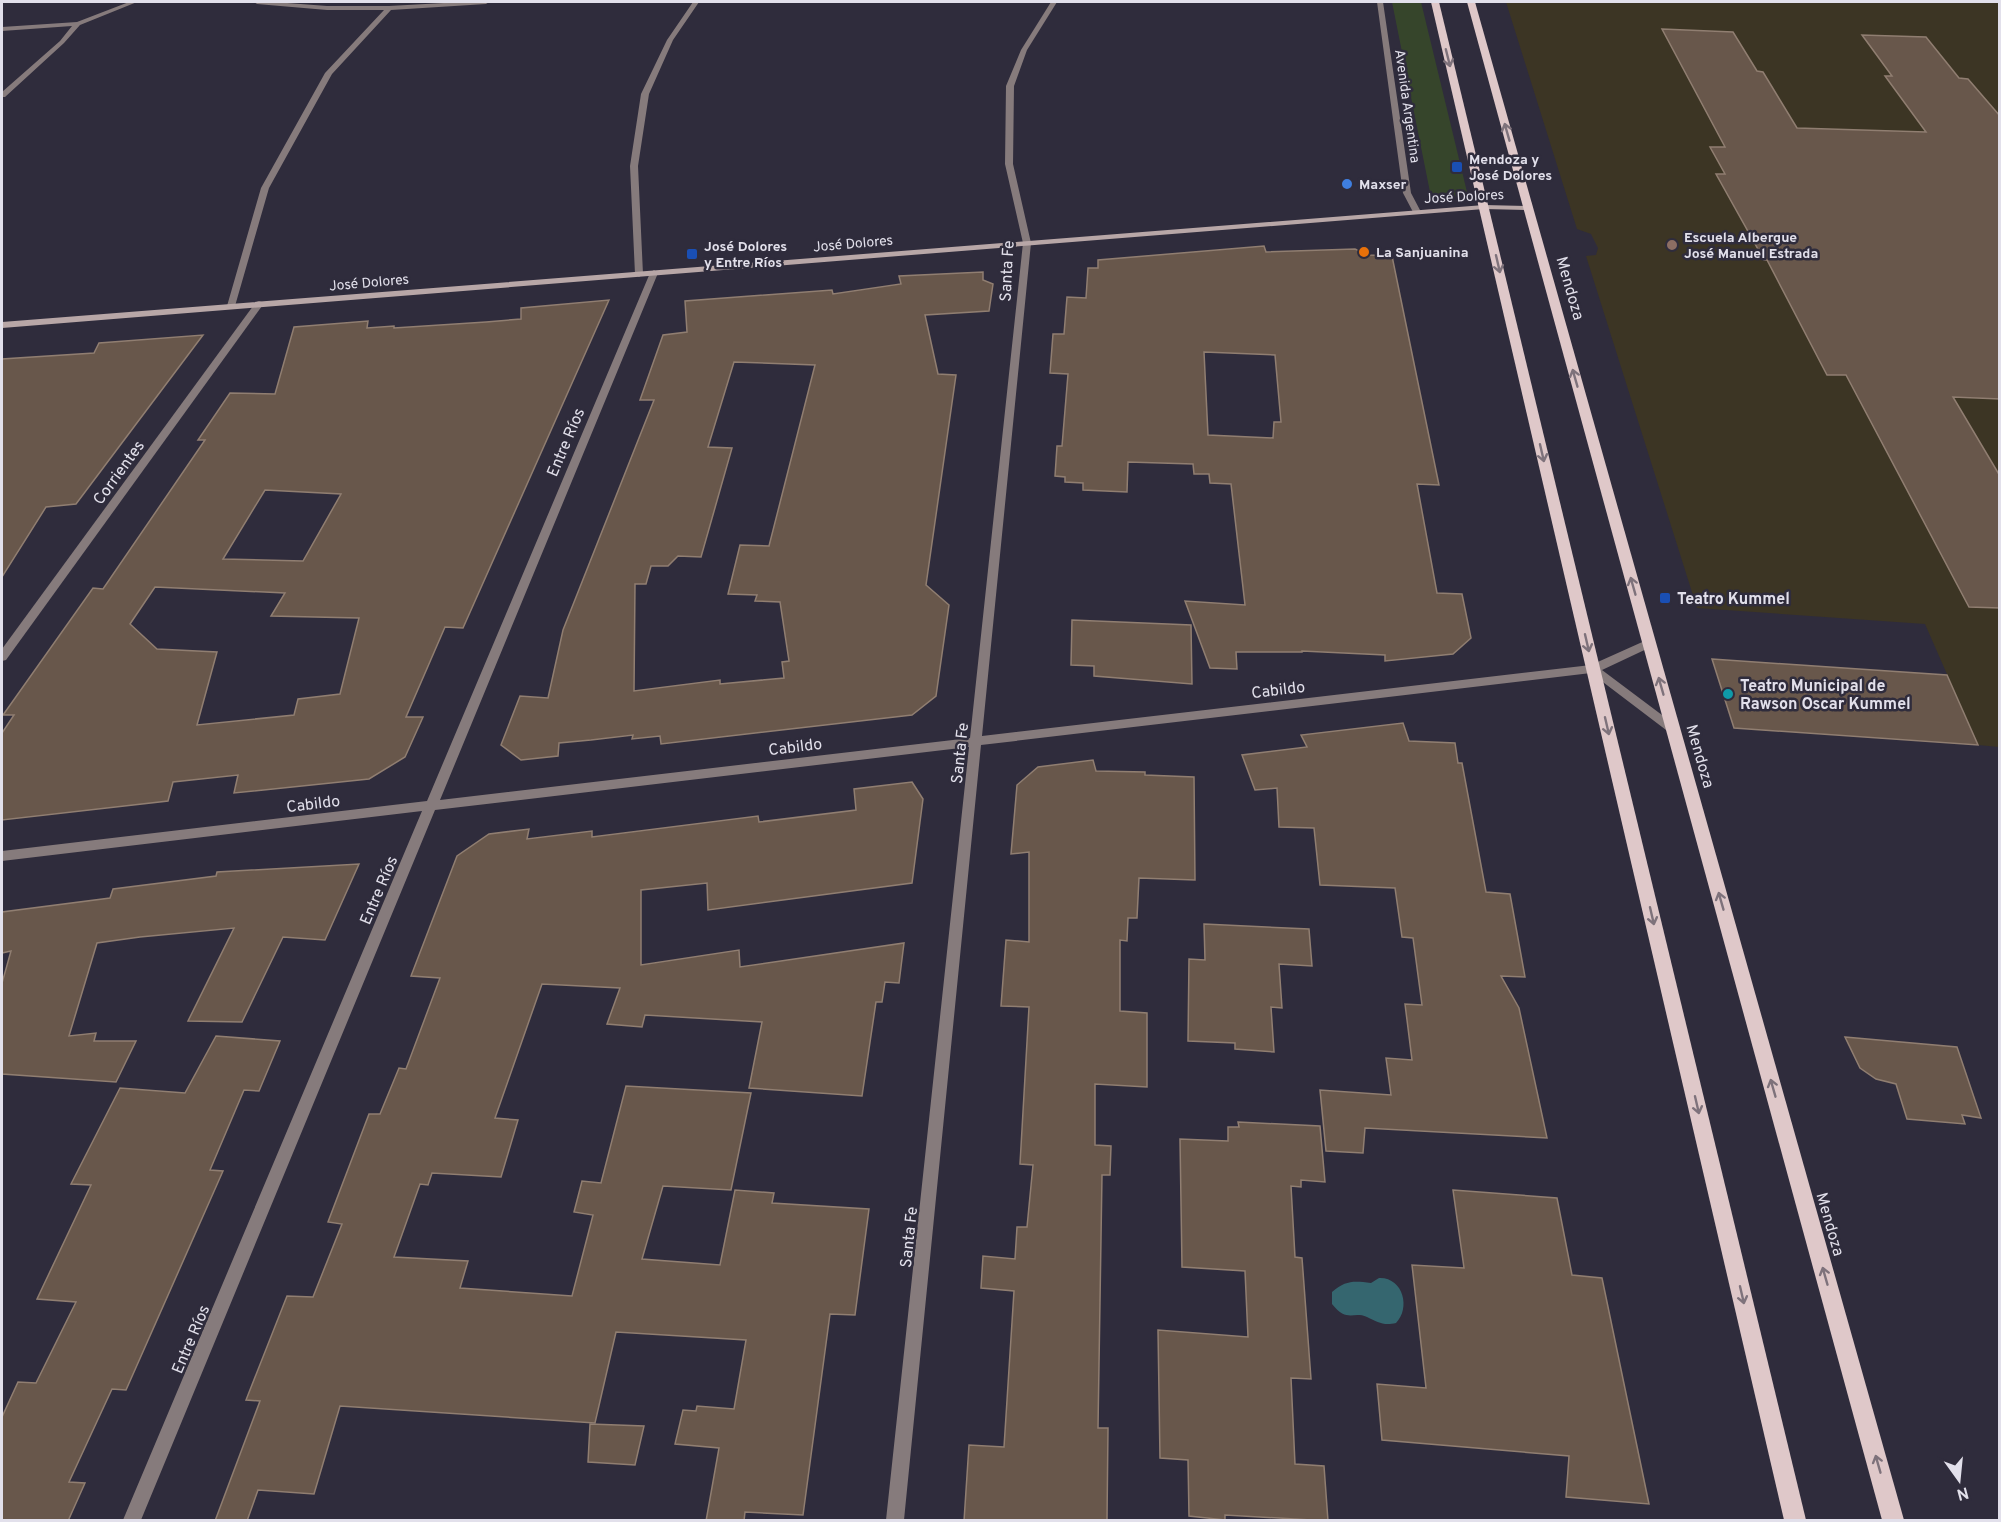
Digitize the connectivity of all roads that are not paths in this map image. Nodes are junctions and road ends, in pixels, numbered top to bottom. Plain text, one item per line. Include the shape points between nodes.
1 (134, 2) edge
2 (256, 2) edge
3 (486, 2) edge
4 (696, 2) edge
5 (1054, 2) edge
6 (1380, 2) edge
7 (1435, 2) edge
8 (1471, 2) edge
9 (389, 8) junction
10 (78, 24) junction
11 (2, 29) edge
12 (2, 95) edge
13 (1484, 207) junction
14 (1528, 208) junction
15 (1417, 212) junction
16 (1027, 243) junction
17 (654, 273) junction
18 (639, 274) junction
19 (259, 304) junction
20 (231, 306) junction
21 (2, 325) edge
22 (1649, 643) junction
23 (2, 657) edge
24 (1593, 669) junction
25 (1674, 729) junction
26 (976, 741) junction
27 (431, 806) junction
28 (2, 856) edge
29 (132, 1521) edge
30 (895, 1521) edge
31 (1795, 1521) edge
32 (1893, 1521) edge

1 - 10 street
2 - 9 street
3 - 9 street
4 - 18 street via 670,40 645,94 634,166
5 - 16 street, Santa Fe via 1024,50 1010,86 1009,164
6 - 15 street, Avenida Argentina via 1407,192
7 -> 13 main road
14 -> 8 main road, Mendoza
9 - 20 street via 329,73 265,188
10 - 11 street
10 - 12 street
13 - 14 street, José Dolores
13 - 15 street, José Dolores
13 -> 24 main road
22 -> 14 main road, Mendoza
15 - 16 street, José Dolores
16 - 17 street, José Dolores
16 - 26 street, Santa Fe
17 - 18 street, José Dolores
17 - 27 street, Entre Ríos
18 - 19 street, José Dolores
19 - 20 street, José Dolores
19 - 23 street, Corrientes
20 - 21 street, José Dolores
22 - 24 street, Cabildo
25 -> 22 main road, Mendoza
24 - 25 street
24 - 26 street, Cabildo
24 -> 31 main road
32 -> 25 main road, Mendoza
26 - 27 street, Cabildo
26 - 30 street, Santa Fe
27 - 28 street, Cabildo
27 - 29 street, Entre Ríos

